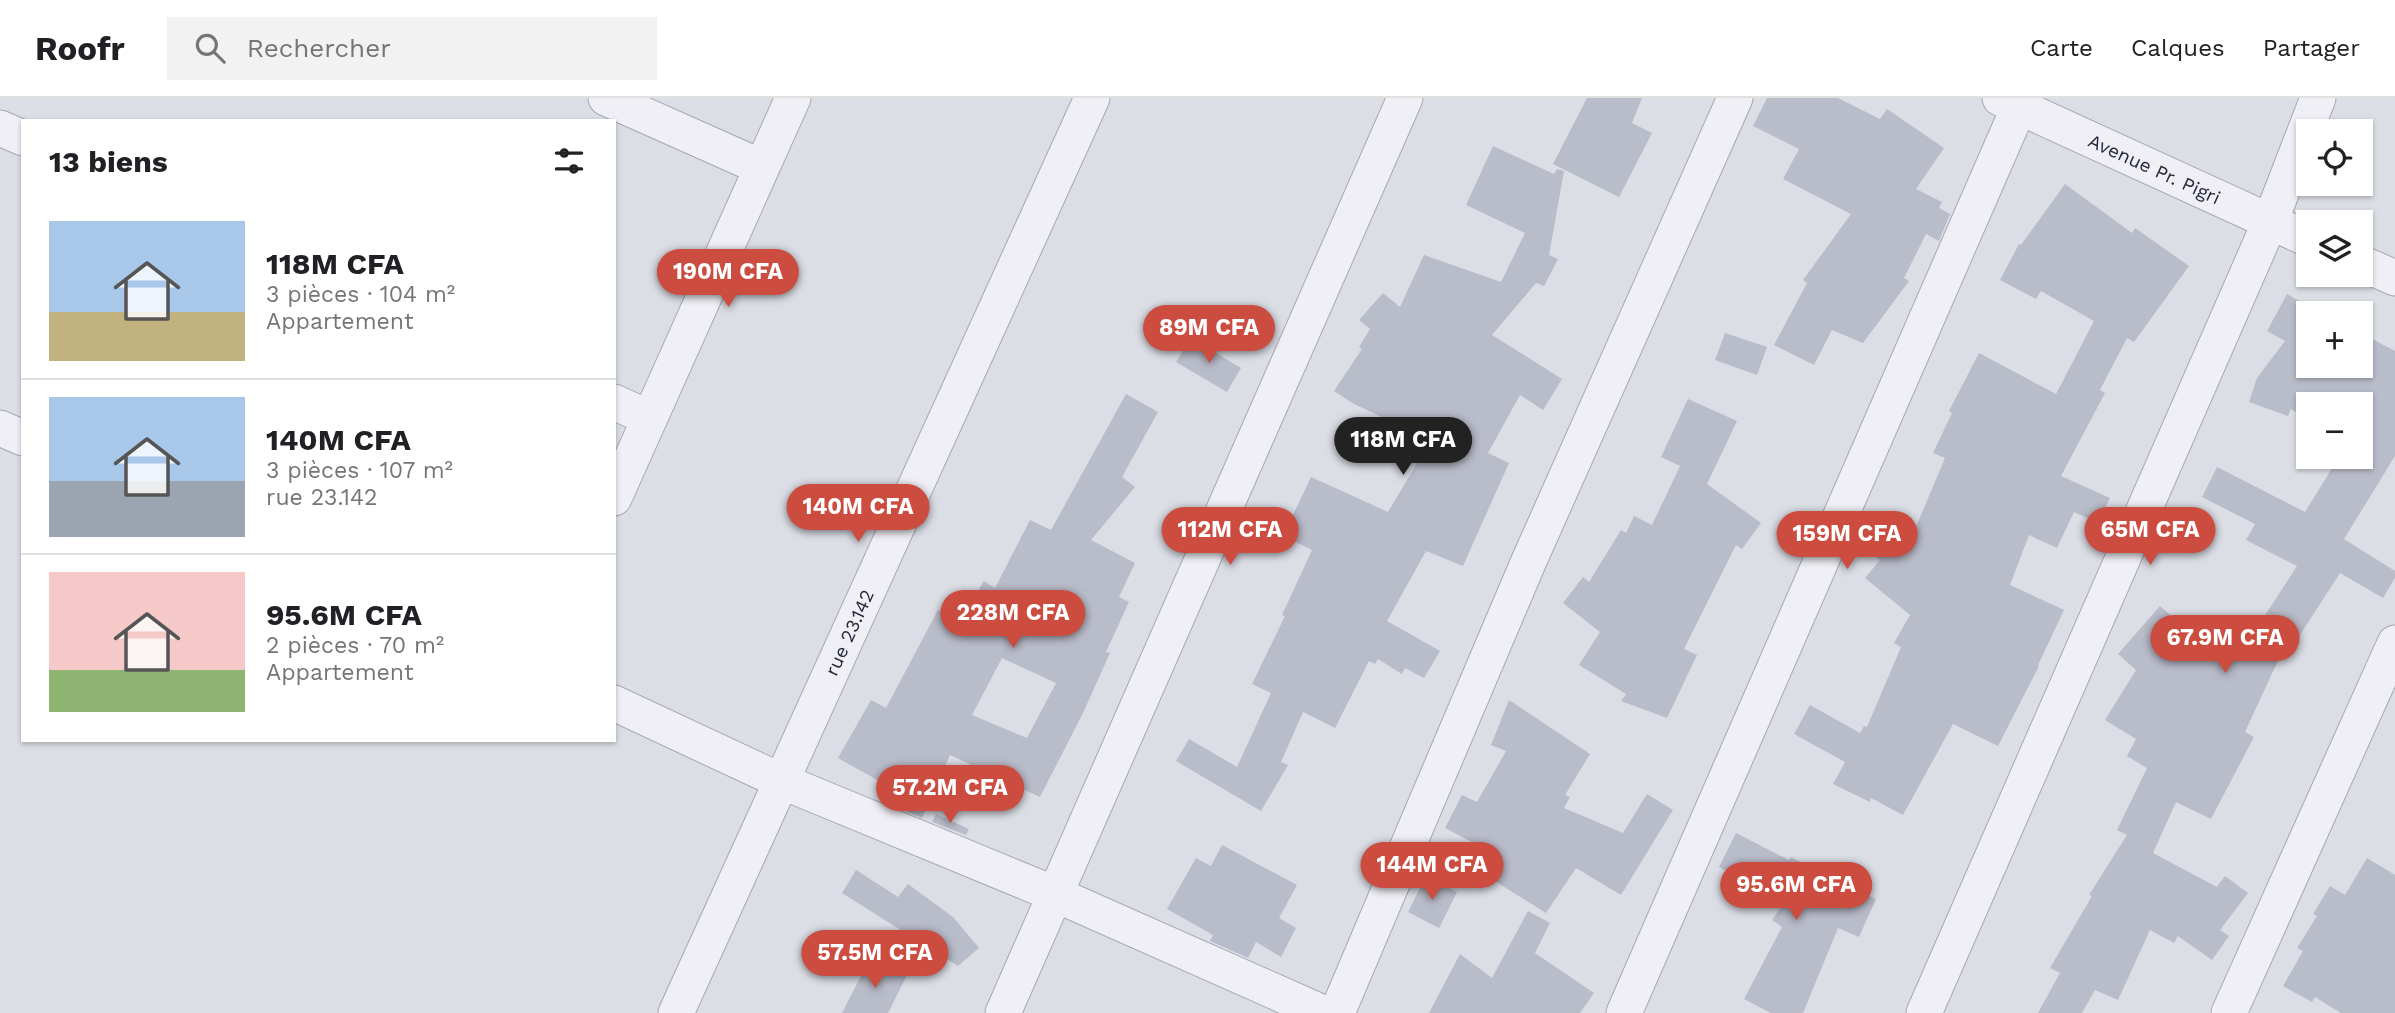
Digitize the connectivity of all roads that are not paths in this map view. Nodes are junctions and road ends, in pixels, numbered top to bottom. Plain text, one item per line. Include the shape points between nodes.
1 (606, 98) edge
2 (793, 98) edge
3 (1092, 98) edge
4 (1405, 98) edge
5 (1734, 98) edge
6 (2318, 98) edge
7 (2009, 102) edge
8 (0, 128) edge
9 (21, 137) edge
10 (761, 167) junction
11 (2270, 222) junction
12 (2296, 234) edge
13 (2373, 268) edge
14 (2395, 278) edge
15 (616, 403) edge
16 (649, 418) junction
17 (0, 428) edge
18 (21, 437) edge
19 (616, 493) edge
20 (2395, 643) edge
21 (616, 705) edge
22 (781, 780) junction
23 (1057, 895) junction
24 (676, 1013) edge
25 (1003, 1013) edge
26 (1323, 1013) edge
27 (1337, 1013) edge
28 (1624, 1013) edge
29 (1924, 1013) edge
30 (2229, 1013) edge

1 - 10 street
2 - 10 street
3 - 22 street, rue 23.142
4 - 23 street
5 - 27 street via 1528,563
6 - 11 street
7 - 11 street, Avenue Pr. Pigri
7 - 28 street
8 - 9 street
10 - 16 street
11 - 12 street, Avenue Pr. Pigri
11 - 29 street
13 - 14 street
15 - 16 street
16 - 19 street
17 - 18 street
20 - 30 street
21 - 22 street
22 - 23 street
22 - 24 street, rue 23.142
23 - 25 street
23 - 26 street

